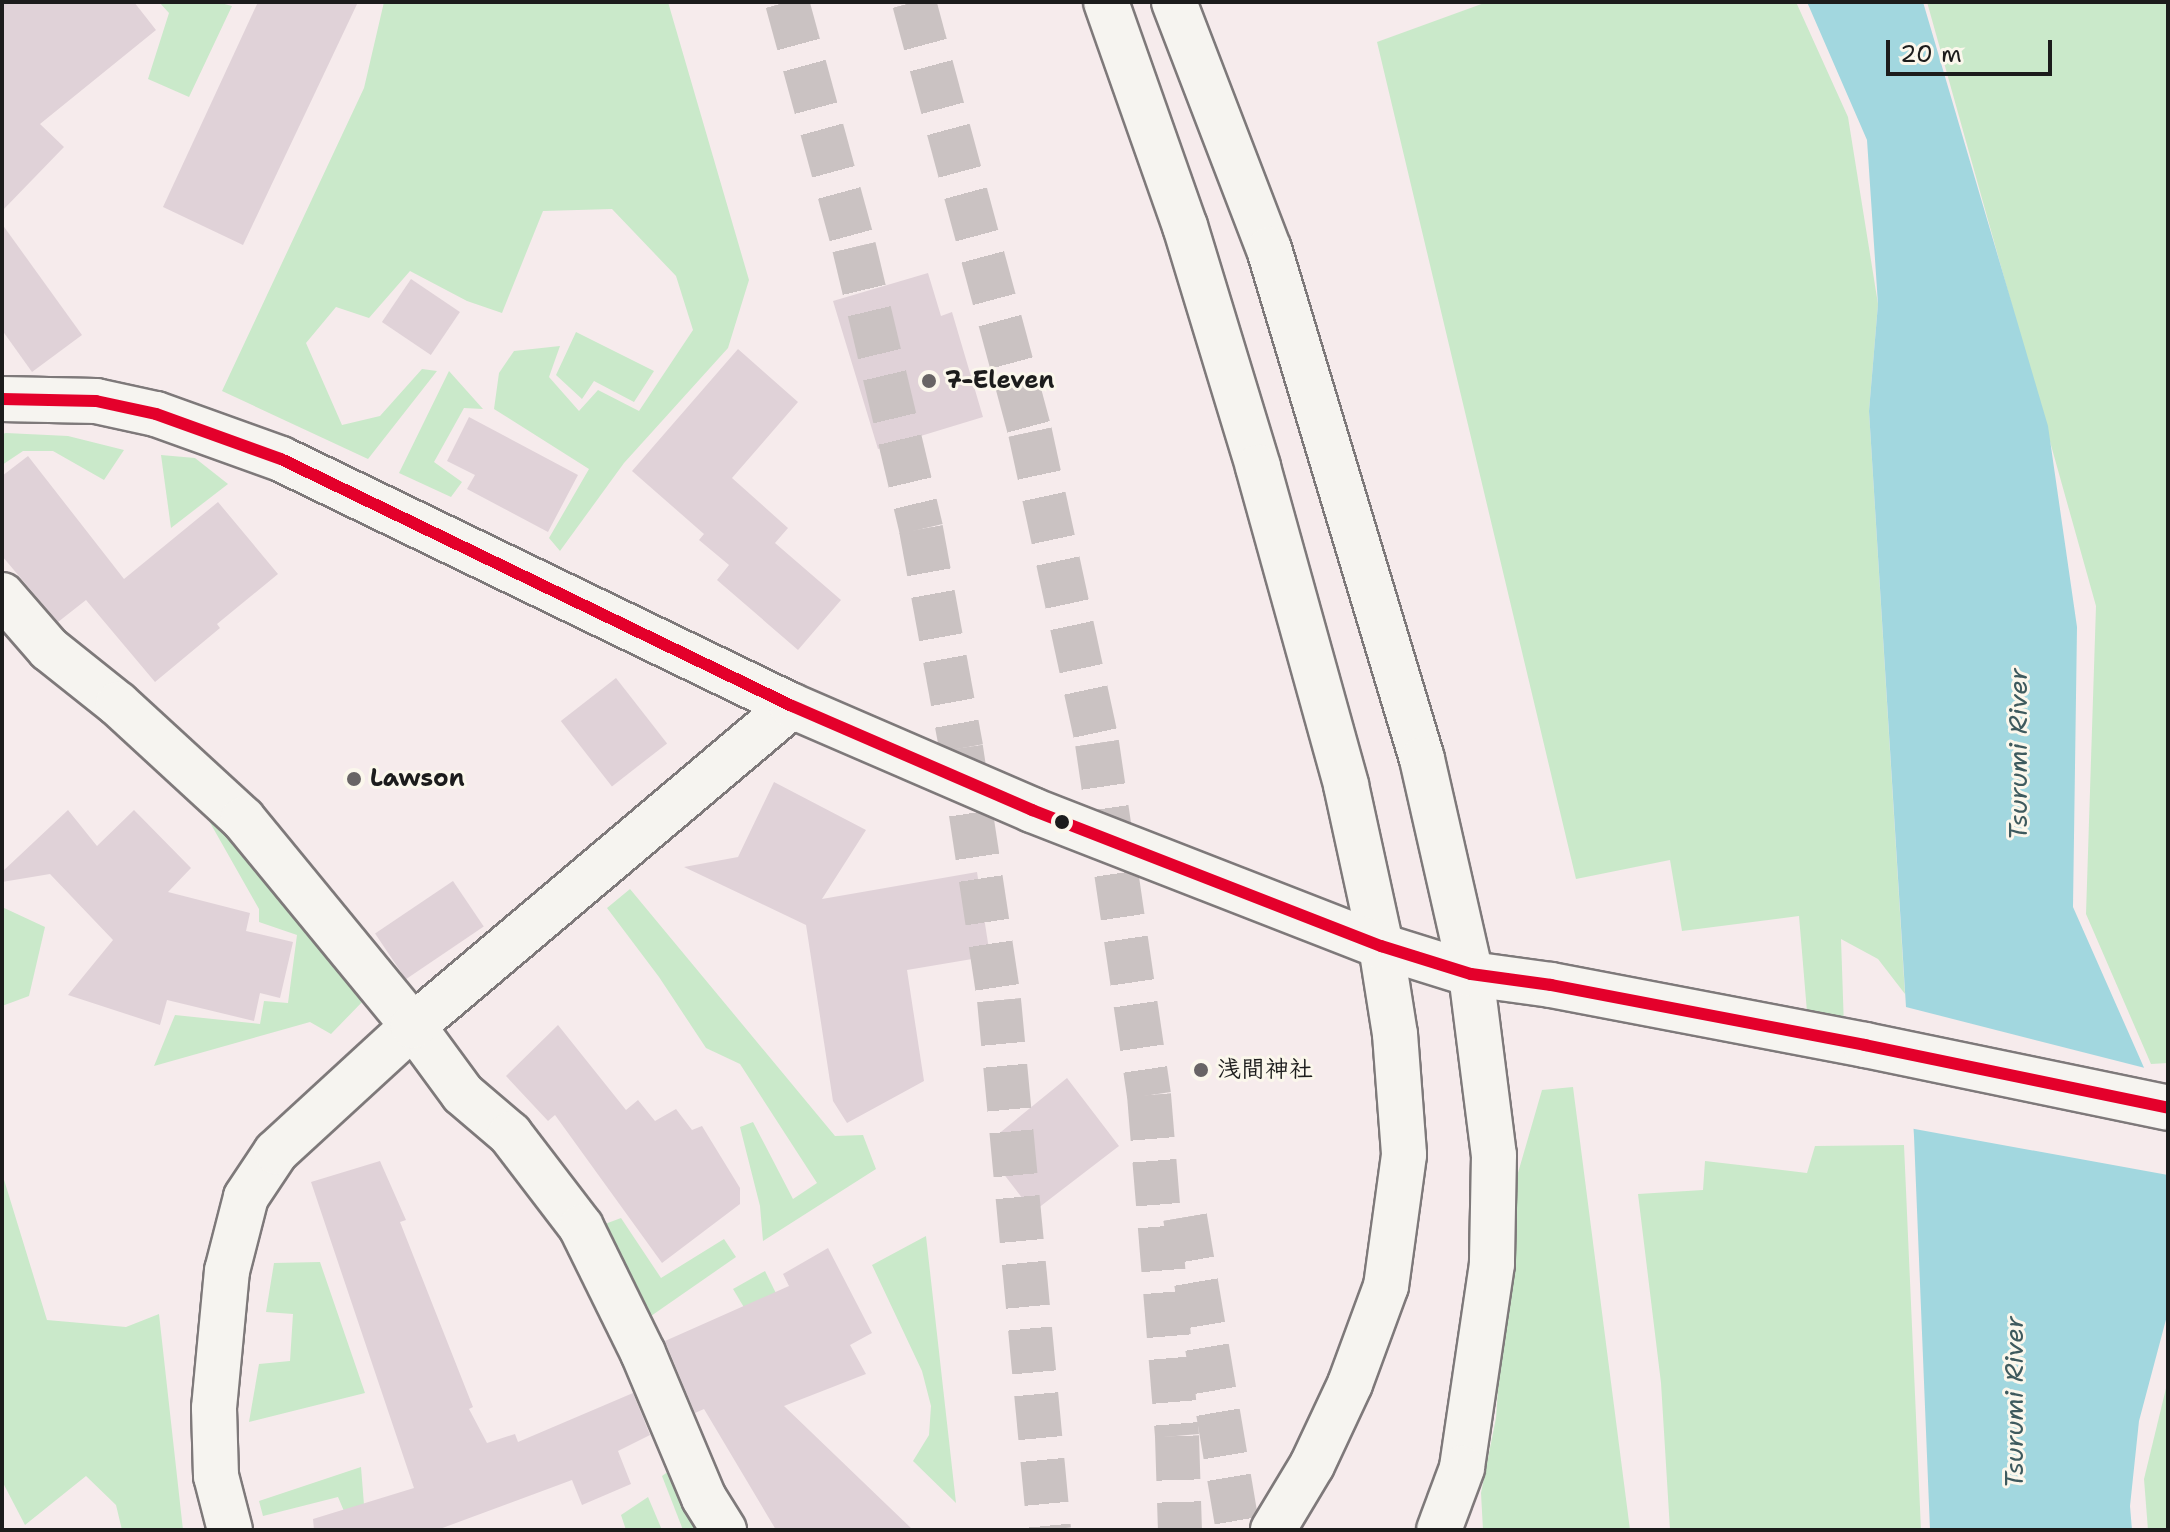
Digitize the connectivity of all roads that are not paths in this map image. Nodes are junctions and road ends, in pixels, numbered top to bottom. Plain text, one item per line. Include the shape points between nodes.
1 (1106, 2) edge
2 (1174, 2) edge
3 (2, 399) edge
4 (2, 595) edge
5 (792, 706) junction
6 (1381, 946) junction
7 (1471, 974) junction
8 (413, 1026) junction
9 (2168, 1108) edge
10 (1462, 1468) junction
11 (230, 1530) edge
12 (724, 1530) edge
13 (1273, 1530) edge
14 (1439, 1530) edge
15 (1455, 1530) edge

1 - 6 main road via 1185,226 1258,467 1346,785
2 - 7 main road via 1269,249 1422,759
3 - 5 main road via 96,401 207,430 281,459
4 - 8 main road via 49,649 118,704 243,819
5 - 6 main road via 1032,810
5 - 8 main road
6 - 7 main road
6 - 13 main road via 1395,1034 1404,1155 1386,1286 1350,1384 1312,1465
7 - 9 main road via 1613,997
7 - 10 main road via 1494,1155 1492,1264
8 - 11 main road via 276,1152 246,1197 227,1271 214,1408 216,1476
8 - 12 main road via 463,1094 510,1134 581,1227 643,1353 704,1498
10 - 14 main road
10 - 15 main road

